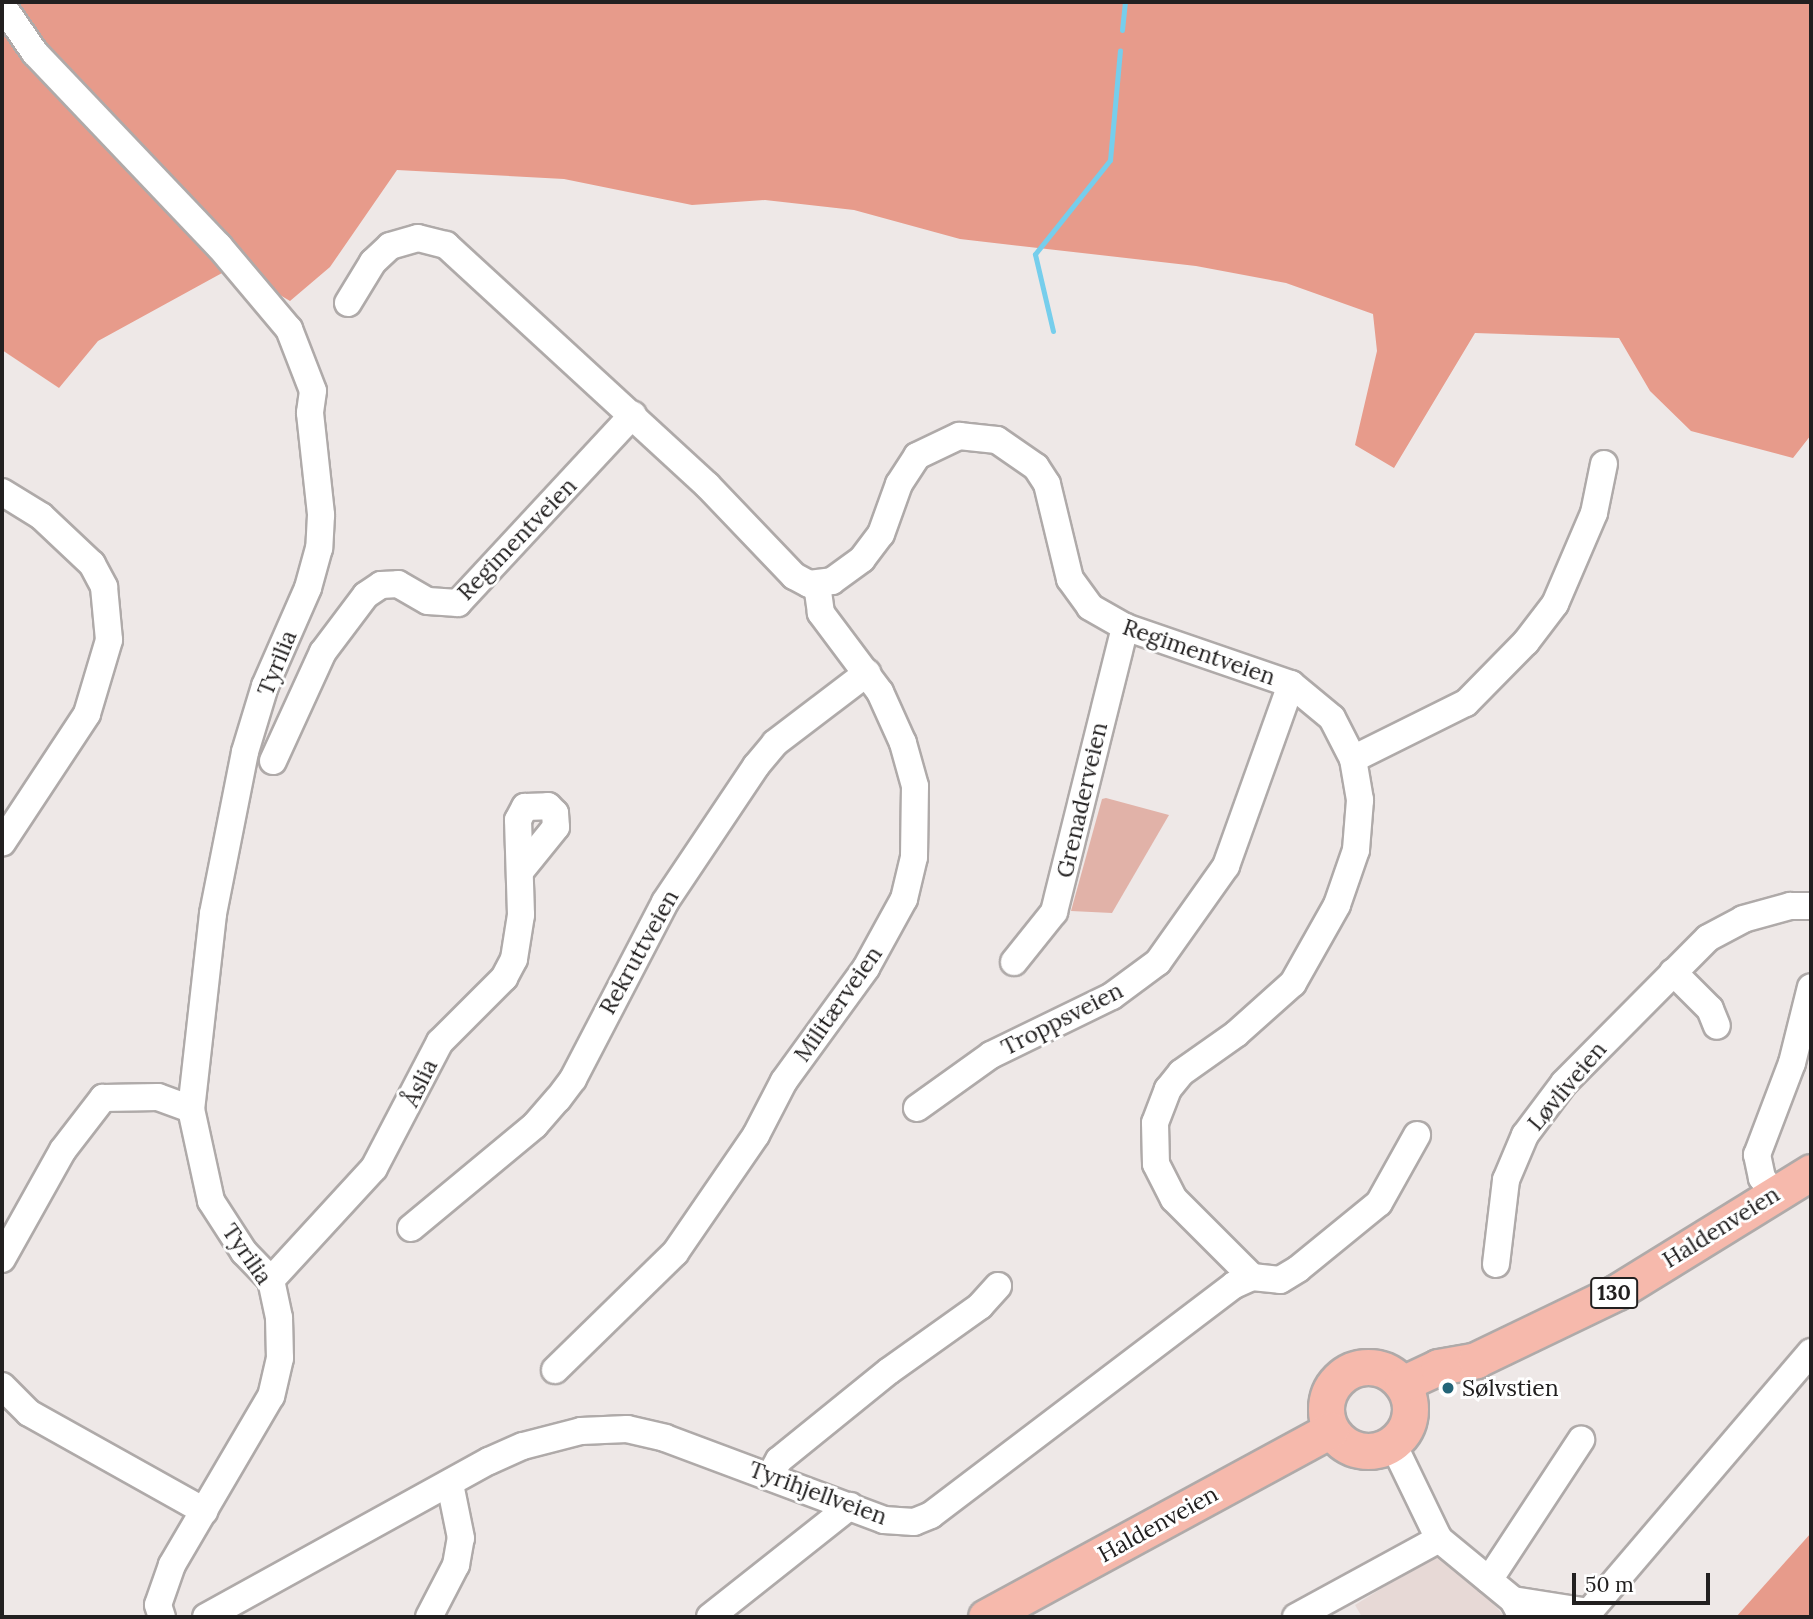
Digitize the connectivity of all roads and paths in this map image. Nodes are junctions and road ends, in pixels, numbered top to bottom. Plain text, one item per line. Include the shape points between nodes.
1 (2, 5) edge
2 (348, 303) dead end
3 (633, 415) junction
4 (1604, 464) dead end
5 (2, 492) edge
6 (817, 585) junction
7 (1125, 627) junction
8 (867, 673) junction
9 (1291, 684) junction
10 (1353, 759) junction
11 (273, 761) dead end
12 (2, 844) edge
13 (522, 869) dead end
14 (1811, 906) edge
15 (1014, 962) dead end
16 (1673, 972) junction
17 (1811, 987) edge
18 (1717, 1026) dead end
19 (917, 1108) dead end
20 (191, 1109) junction
21 (1417, 1135) dead end
22 (1811, 1172) edge
23 (1775, 1193) junction
24 (411, 1228) dead end
25 (2, 1259) edge
26 (1496, 1264) dead end
27 (1252, 1277) junction
28 (271, 1280) junction
29 (998, 1286) dead end
30 (1811, 1352) edge
31 (555, 1370) dead end
32 (1402, 1384) junction
33 (2, 1386) edge
34 (1331, 1430) junction
35 (1581, 1440) dead end
36 (1393, 1444) junction
37 (770, 1476) junction
38 (450, 1484) junction
39 (850, 1506) junction
40 (204, 1511) junction
41 (1438, 1539) junction
42 (1489, 1580) junction
43 (1518, 1609) edge
44 (1587, 1615) edge
45 (162, 1617) edge
46 (206, 1617) edge
47 (429, 1617) edge
48 (710, 1617) edge
49 (986, 1617) edge
50 (1296, 1617) edge

1 - 20 street, Tyrilia via 35,53 219,246 289,330 313,391 310,413 321,515 319,548 244,752 213,914
2 - 3 street via 373,262 390,246 418,238 438,241
3 - 6 street via 794,576
3 - 11 street, Regimentveien via 458,603 428,601 398,584 381,585 366,595 323,652
4 - 10 street via 1594,513 1555,604 1521,648 1466,702
5 - 12 street via 41,516 92,564 104,587 109,640 87,714
6 - 7 street, Regimentveien via 846,572 875,544 899,484 916,456 951,438 983,436 1006,444 1036,467 1047,484 1070,579 1090,607
6 - 8 street, Militærveien via 821,613
7 - 9 street, Regimentveien
7 - 15 street, Grenaderveien via 1054,912
8 - 24 street, Rekruttveien via 775,743 757,766 665,902 573,1079 558,1099 535,1125
8 - 31 street, Militærveien via 904,743 915,786 914,857 904,899 866,968 784,1081 756,1135 682,1243 628,1303
9 - 10 street, Regimentveien via 1332,718
9 - 19 street, Troppsveien via 1226,866 1158,962 1112,996 991,1055
10 - 27 street, Regimentveien via 1360,800 1359,836 1324,934 1276,1000 1181,1073 1168,1089 1155,1123 1156,1164 1169,1191
13 - 28 street, Åslia via 514,959 504,978 440,1042 374,1168
14 - 16 street, Løvliveien via 1790,906 1744,919 1708,938
16 - 18 street via 1710,1009
16 - 26 street, Løvliveien via 1564,1083 1525,1135 1506,1180
17 - 23 street via 1792,1063 1757,1155 1762,1178
20 - 25 street via 158,1097 103,1098 63,1150
20 - 28 street, Tyrilia via 211,1201 244,1252
21 - 27 street, Tyrihjellveien via 1390,1188 1363,1218 1287,1277
22 - 23 main road, Haldenveien / 130
23 - 32 main road, Haldenveien / 130 via 1617,1292 1476,1360 1438,1367
27 - 39 street, Tyrihjellveien via 1234,1285 931,1515 899,1523
28 - 40 street, Tyrilia via 279,1318 280,1358 271,1396
29 - 37 street via 980,1306 889,1371 779,1460
30 - 44 street
32 - 34 main road via 1389,1372 1372,1367 1341,1377 1326,1401
32 - 36 main road via 1410,1416
33 - 40 street via 29,1413
34 - 36 main road via 1346,1445 1366,1452
34 - 49 main road, Haldenveien
35 - 42 street
36 - 41 street
37 - 38 street, Tyrihjellveien via 627,1429 581,1431 523,1446
37 - 39 street, Tyrihjellveien
38 - 46 street, Tyrihjellveien
38 - 47 street via 461,1538 456,1565
39 - 48 street
40 - 45 street, Tyrilia via 168,1574 158,1605
41 - 42 street
41 - 50 street
42 - 43 street
43 - 44 street

